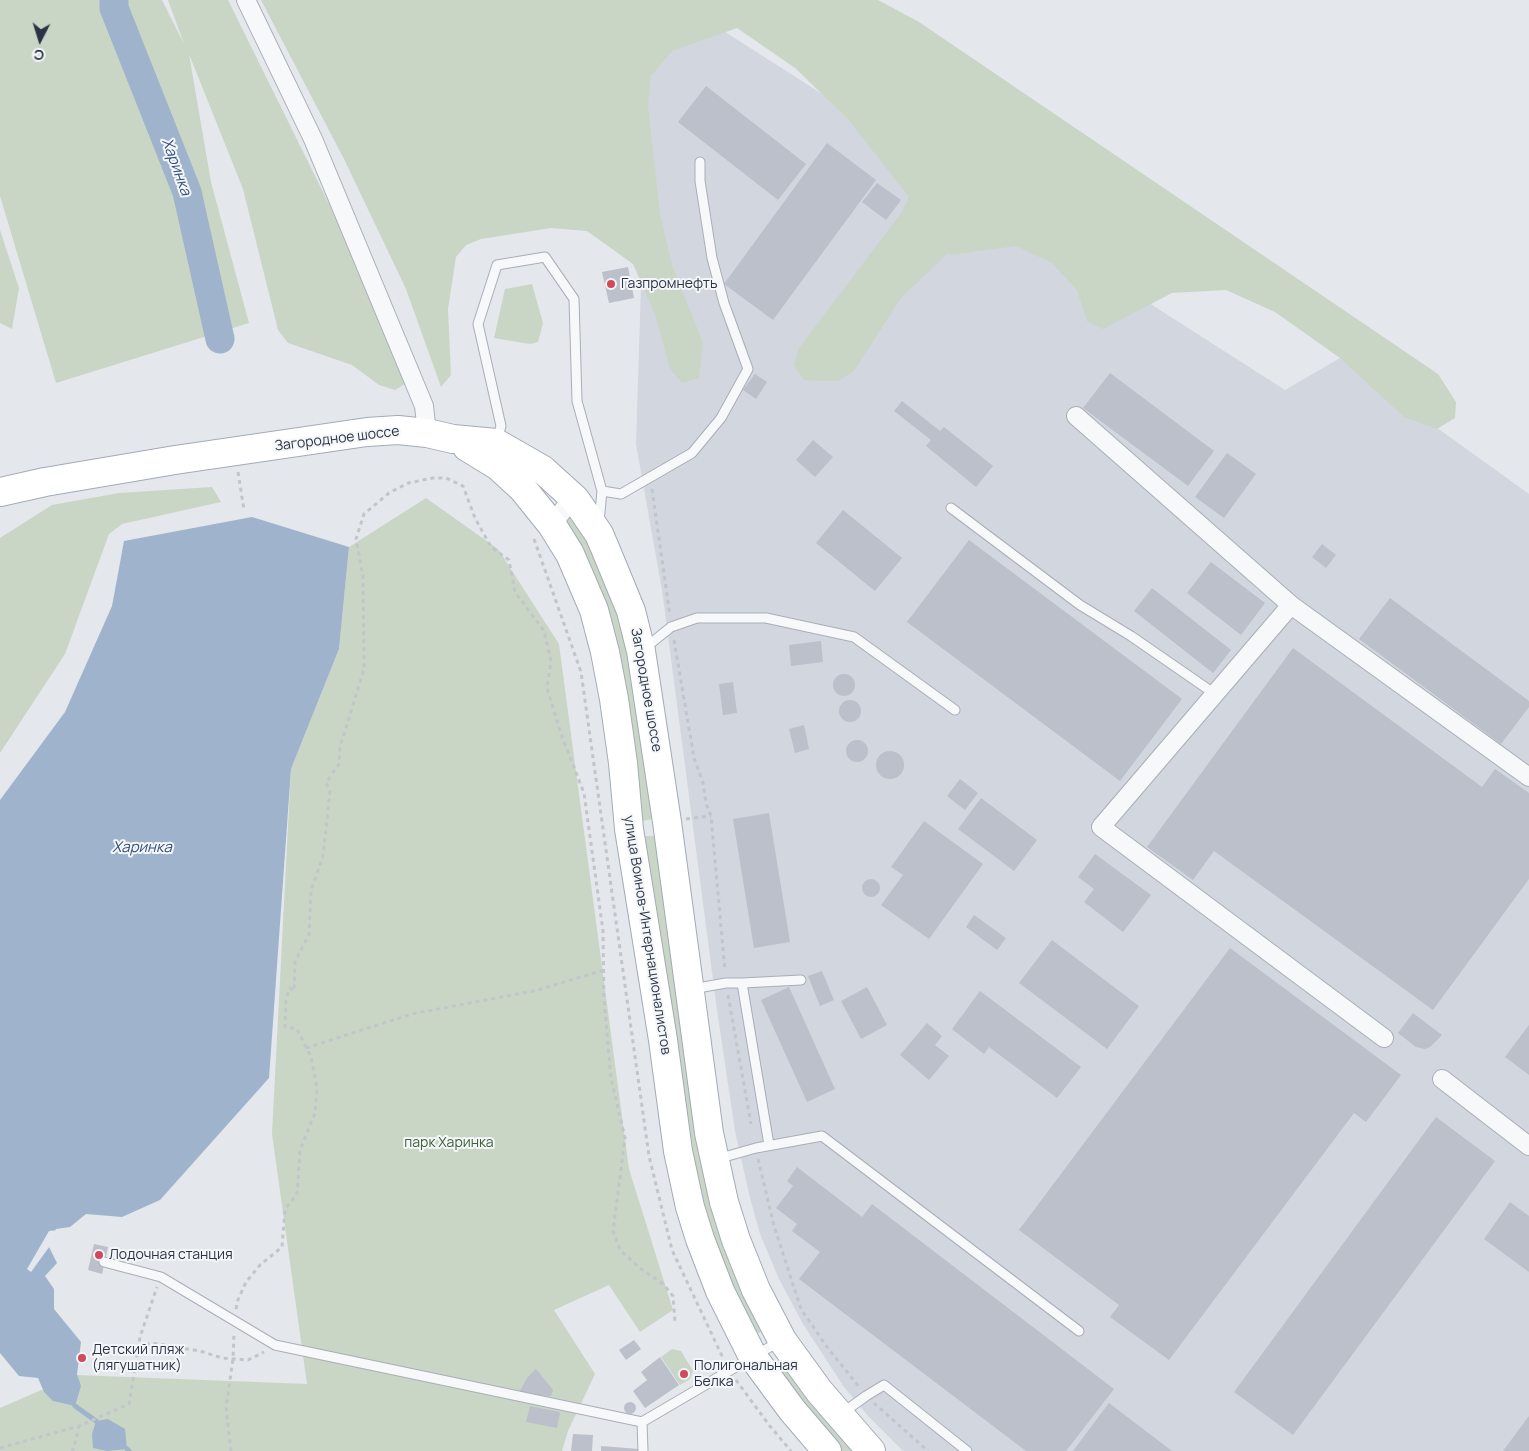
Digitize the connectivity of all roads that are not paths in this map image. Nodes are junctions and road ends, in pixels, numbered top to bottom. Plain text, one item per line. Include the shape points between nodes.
1 (246, 0) edge
2 (700, 162) dead end
3 (1076, 416) dead end
4 (440, 436) junction
5 (492, 452) junction
6 (602, 491) junction
7 (0, 492) edge
8 (575, 499) junction
9 (951, 508) dead end
10 (542, 528) junction
11 (599, 534) junction
12 (1291, 605) junction
13 (641, 651) junction
14 (1215, 694) junction
15 (955, 710) dead end
16 (1529, 777) edge
17 (802, 980) dead end
18 (742, 983) junction
19 (689, 989) junction
20 (1384, 1038) dead end
21 (1442, 1079) dead end
22 (769, 1145) junction
23 (1529, 1146) edge
24 (714, 1160) junction
25 (104, 1262) dead end
26 (1079, 1331) dead end
27 (782, 1340) junction
28 (753, 1357) junction
29 (839, 1415) junction
30 (642, 1422) junction
31 (643, 1451) edge
32 (827, 1451) edge
33 (871, 1451) edge
34 (967, 1451) edge

1 - 4 street via 313,138 424,406
2 - 6 lane via 712,258 748,369 720,418 692,453 621,494
3 - 12 street
4 - 5 main road, Загородное шоссе
4 - 7 main road, Загородное шоссе via 398,430 367,432 175,460
5 - 6 lane via 501,426 478,324 497,265 545,257 574,299 576,401
5 - 8 main road, Загородное шоссе via 543,470
5 - 10 main road, улица Воинов-Интернационалистов via 498,466 522,489
6 - 11 lane
8 - 10 street
8 - 11 main road, Загородное шоссе
9 - 14 lane via 1080,605
10 - 28 main road, улица Воинов-Интернационалистов via 570,554 594,610 605,652 678,1152 700,1239 720,1292
11 - 13 main road, Загородное шоссе via 631,611
12 - 14 street
12 - 16 street
13 - 15 lane via 671,627 697,618 766,618 854,638
13 - 19 main road, Загородное шоссе
14 - 20 street via 1101,827
17 - 18 lane
18 - 19 lane
18 - 22 lane
19 - 24 main road
21 - 23 street
22 - 24 lane
22 - 26 lane via 822,1136
24 - 27 main road via 736,1240 756,1290
25 - 30 lane via 161,1277 275,1345
27 - 28 lane
27 - 29 main road
28 - 30 lane
28 - 32 main road, улица Воинов-Интернационалистов
29 - 33 main road
29 - 34 lane via 884,1385
30 - 31 lane

